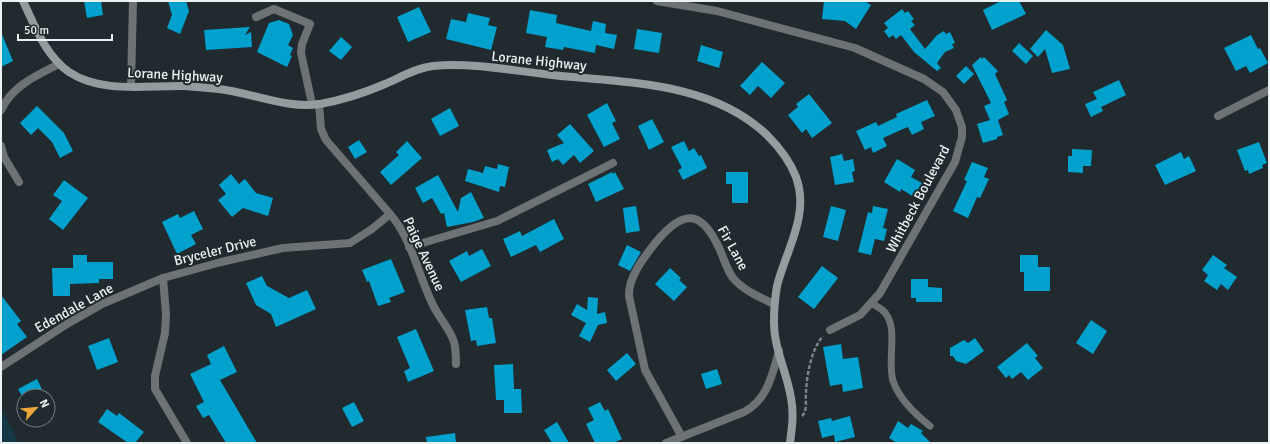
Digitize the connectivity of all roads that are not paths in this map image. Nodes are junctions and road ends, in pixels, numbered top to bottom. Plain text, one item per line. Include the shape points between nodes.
1 (23, 1) edge
2 (133, 1) edge
3 (658, 1) edge
4 (256, 17) dead end
5 (59, 64) junction
6 (131, 86) junction
7 (1269, 90) edge
8 (316, 104) junction
9 (1, 110) edge
10 (1218, 116) dead end
11 (1, 146) edge
12 (614, 163) dead end
13 (19, 182) dead end
14 (390, 214) junction
15 (409, 247) junction
16 (163, 278) junction
17 (871, 303) junction
18 (774, 304) junction
19 (830, 330) road end
20 (779, 351) junction
21 (456, 364) dead end
22 (1, 367) edge
23 (930, 426) dead end
24 (682, 437) junction
25 (187, 443) edge
26 (666, 443) edge
27 (790, 443) edge

1 - 5 street, Lorane Highway via 47,50
2 - 6 street
3 - 17 street, Whitbeck Boulevard via 717,11 855,48 924,79 950,100 962,127 959,154 880,293
4 - 8 street, Paige Avenue via 274,9 310,24 301,54
5 - 6 street, Lorane Highway via 82,79 95,83
5 - 9 street via 19,86 6,99
6 - 8 street, Lorane Highway via 219,89 289,103
7 - 10 street
8 - 14 street, Paige Avenue via 326,140
8 - 18 street, Lorane Highway via 356,96 415,70 448,65 667,88 726,106 745,117 777,145 790,164 800,191 800,214 796,232 778,284
11 - 13 street via 6,161
12 - 15 street via 497,221
14 - 15 street, Paige Avenue
14 - 16 street, Bryceler Drive via 350,243 283,248
15 - 21 street, Paige Avenue via 433,305 452,337
16 - 22 street, Edendale Lane via 102,304
16 - 25 street, Bryceler Drive via 165,333 155,376 155,389
17 - 19 street, Whitbeck Boulevard via 860,315
17 - 23 lane via 886,314 890,324 891,369 896,387 908,404
18 - 20 street, Lorane Highway via 774,325
18 - 24 street, Fir Lane via 752,293 734,278 710,232 693,218 681,220 664,233 648,253 629,288 629,296 645,370
20 - 24 street via 770,384 755,404 744,412
20 - 27 street, Lorane Highway via 791,395 793,420
24 - 26 street

